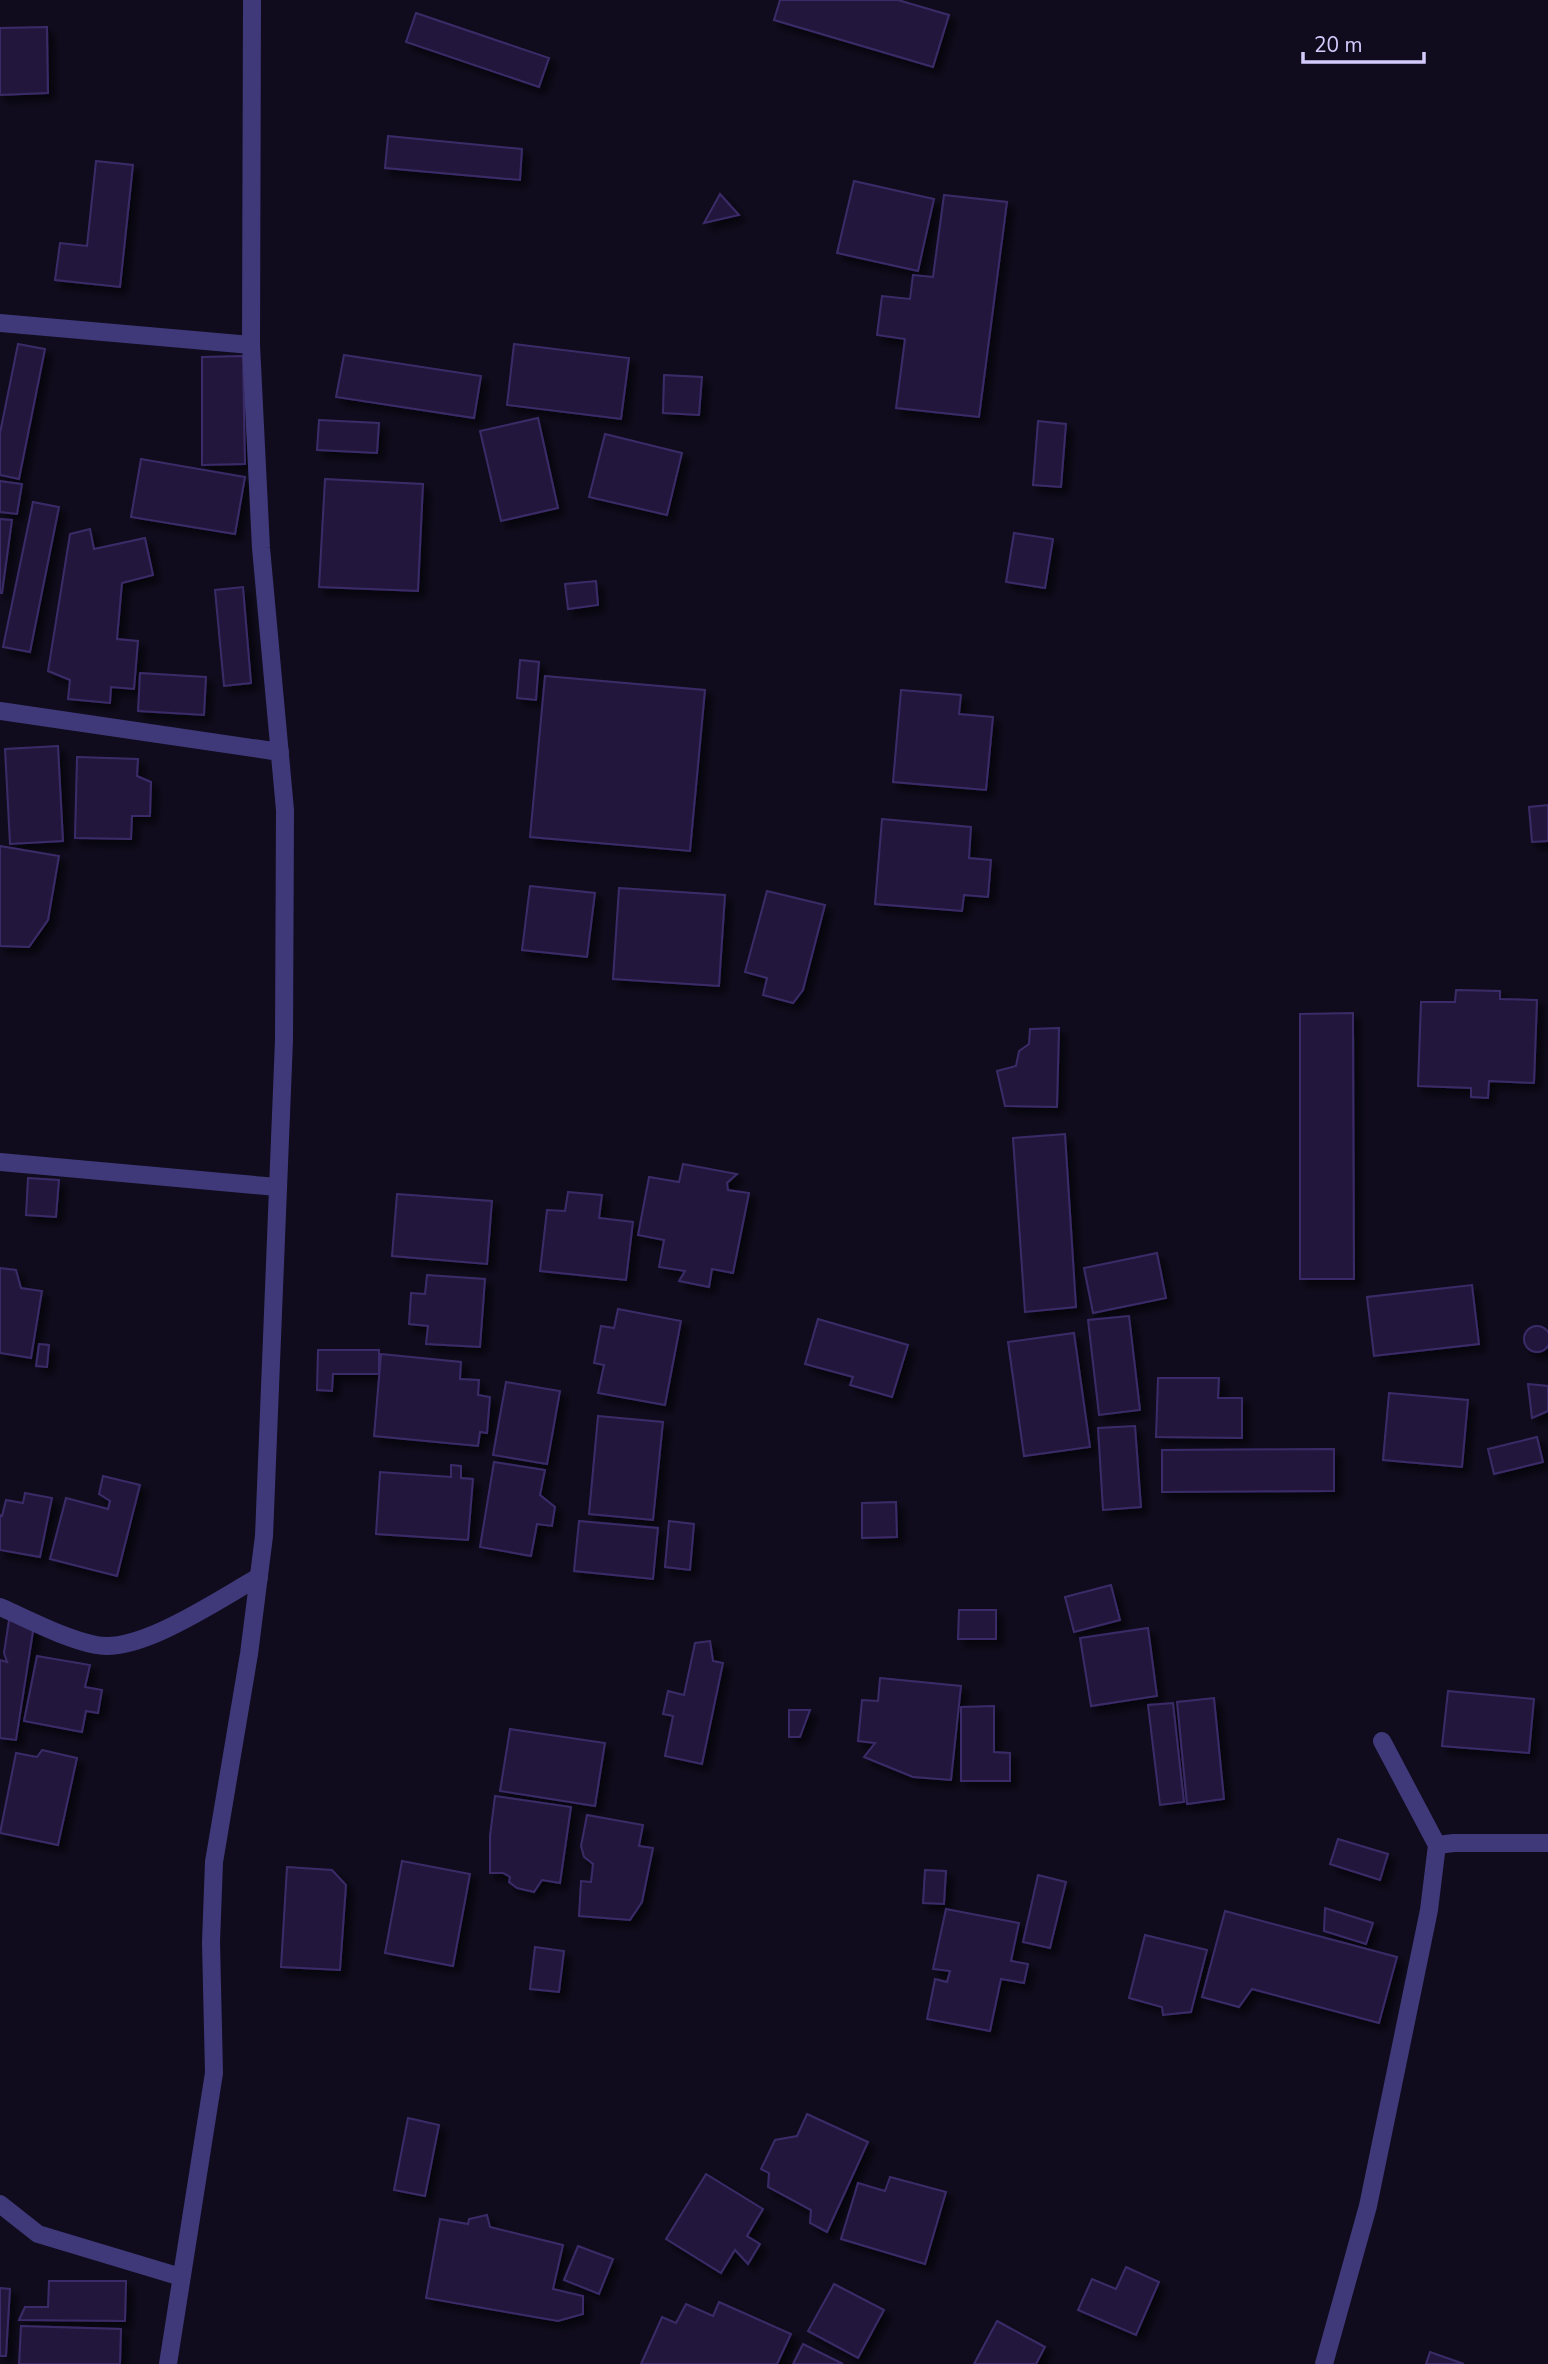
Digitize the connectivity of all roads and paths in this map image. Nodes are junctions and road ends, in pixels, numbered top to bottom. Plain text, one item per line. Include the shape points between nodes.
1 (252, 0) edge
2 (0, 323) edge
3 (251, 345) junction
4 (0, 711) edge
5 (280, 752) junction
6 (0, 1162) edge
7 (277, 1187) junction
8 (259, 1577) junction
9 (0, 1606) edge
10 (1382, 1741) dead end
11 (1548, 1843) edge
12 (1437, 1846) junction
13 (0, 2204) edge
14 (181, 2277) junction
15 (168, 2364) edge
16 (1324, 2364) edge

1 - 3 street
2 - 3 street
3 - 5 street via 261,548
4 - 5 street
5 - 7 street via 285,810 285,1027
6 - 7 street
7 - 8 street
8 - 9 street via 136,1643 98,1646
8 - 14 street via 214,1862 214,2073
10 - 12 street
11 - 12 street
12 - 16 street via 1429,1910 1368,2206
13 - 14 street via 38,2234
14 - 15 street

